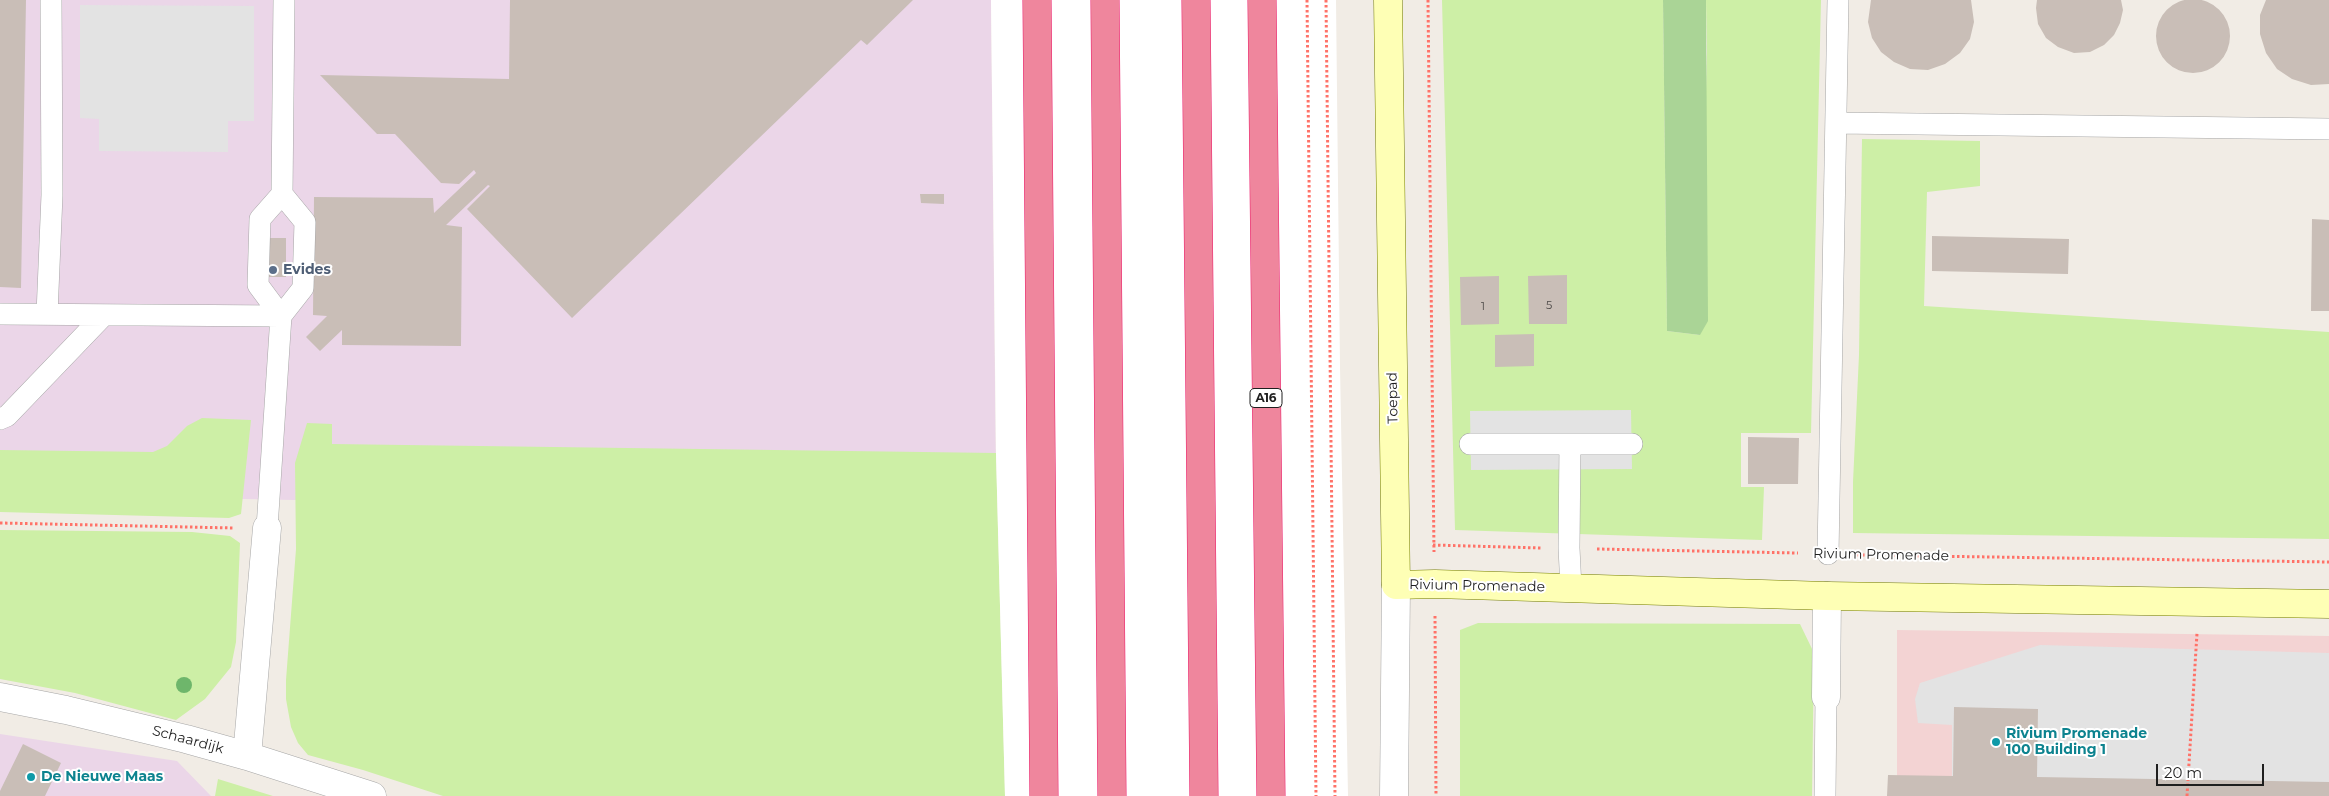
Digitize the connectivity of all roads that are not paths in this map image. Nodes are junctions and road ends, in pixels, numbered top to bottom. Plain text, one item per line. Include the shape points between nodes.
1 (51, 0) edge
2 (284, 0) edge
3 (1037, 0) edge
4 (1105, 0) edge
5 (1196, 0) edge
6 (1262, 0) edge
7 (1388, 0) edge
8 (1838, 0) edge
9 (1836, 123) junction
10 (2329, 129) edge
11 (282, 194) junction
12 (0, 314) edge
13 (47, 314) junction
14 (104, 315) junction
15 (280, 316) junction
16 (0, 419) edge
17 (1470, 444) dead end
18 (1570, 444) junction
19 (1632, 444) dead end
20 (267, 528) joint
21 (1828, 554) road end
22 (1396, 585) junction
23 (1571, 588) junction
24 (1827, 596) junction
25 (2329, 604) edge
26 (0, 697) edge
27 (1826, 697) joint
28 (247, 756) junction
29 (372, 796) edge
30 (1044, 796) edge
31 (1112, 796) edge
32 (1204, 796) edge
33 (1271, 796) edge
34 (1394, 796) edge
35 (1825, 796) edge

1 - 13 lane via 52,195
2 - 11 lane
3 - 30 highway
4 - 31 highway
5 - 32 highway
6 - 33 highway, A16
7 - 22 street, Toepad
8 - 9 lane
9 - 10 lane
9 - 21 lane
11 - 15 lane via 260,219 258,284
11 - 15 lane via 305,222 302,288
12 - 13 lane
13 - 14 lane
14 - 15 lane
14 - 16 lane via 7,416
15 - 20 lane
17 - 18 lane
18 - 19 lane
18 - 23 lane
20 - 28 street
22 - 23 street, Rivium Promenade
22 - 34 street, Toepad
23 - 24 street, Rivium Promenade
24 - 25 street, Rivium Promenade
24 - 27 street
26 - 28 street, Schaardijk
27 - 35 lane
28 - 29 street, Schaardijk

